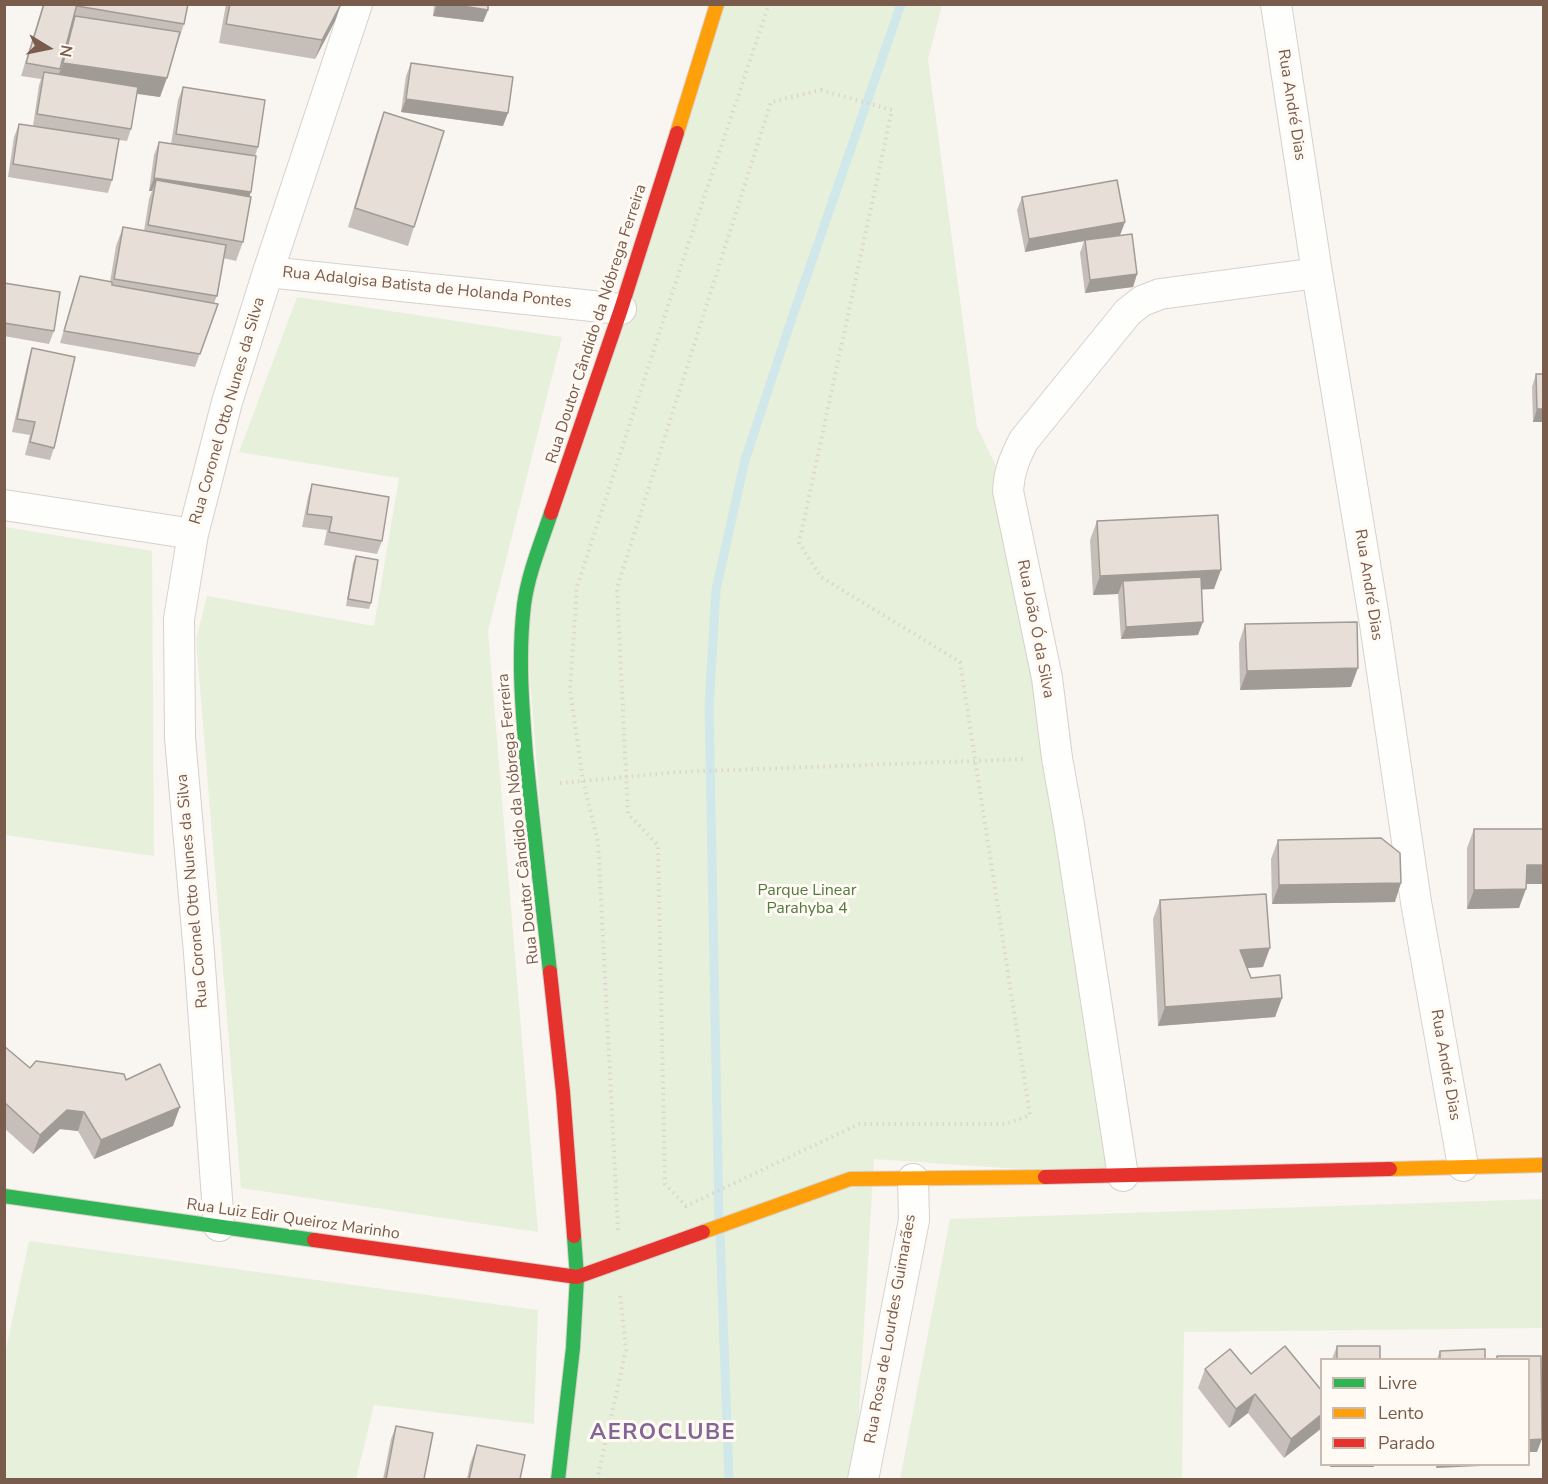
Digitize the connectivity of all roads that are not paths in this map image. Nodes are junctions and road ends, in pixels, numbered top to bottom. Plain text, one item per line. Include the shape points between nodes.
1 (357, 4) edge
2 (717, 4) edge
3 (1276, 4) edge
4 (268, 272) junction
5 (1317, 273) junction
6 (621, 309) junction
7 (4, 505) edge
8 (193, 534) junction
9 (1544, 1165) edge
10 (1463, 1166) junction
11 (1124, 1176) junction
12 (913, 1179) junction
13 (4, 1196) edge
14 (219, 1226) junction
15 (577, 1277) junction
16 (558, 1479) edge
17 (863, 1479) edge

1 - 4 street, Rua Coronel Otto Nunes da Silva
2 - 6 street, Rua Doutor Cândido da Nóbrega Ferreira
3 - 5 street, Rua André Dias
4 - 6 street, Rua Adalgisa Batista de Holanda Pontes
4 - 8 street, Rua Coronel Otto Nunes da Silva via 227,402
5 - 10 street, Rua André Dias via 1416,902
5 - 11 street, Rua João Ó da Silva via 1160,294 1142,300 1128,312 1024,441 1008,478 1047,678
6 - 15 street, Rua Doutor Cândido da Nóbrega Ferreira via 534,562 520,634 520,690 563,1092
7 - 8 street
8 - 14 street, Rua Coronel Otto Nunes da Silva via 179,619 180,738
9 - 10 street
10 - 11 street
11 - 12 street
12 - 15 street via 850,1179
12 - 17 street, Rua Rosa de Lourdes Guimarães via 914,1220
13 - 14 street, Rua Luiz Edir Queiroz Marinho
14 - 15 street, Rua Luiz Edir Queiroz Marinho
15 - 16 street, Rua Doutor Cândido da Nóbrega Ferreira

